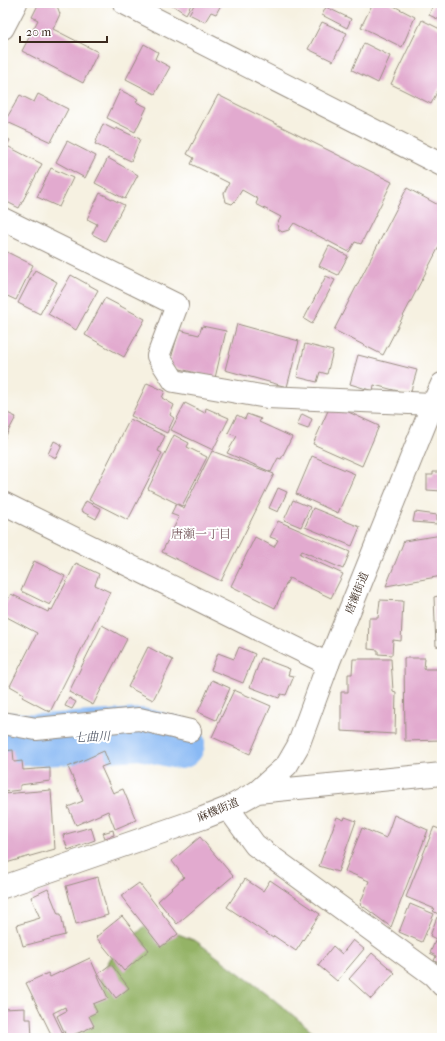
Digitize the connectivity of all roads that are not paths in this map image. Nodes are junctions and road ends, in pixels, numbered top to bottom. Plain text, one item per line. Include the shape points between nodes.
1 (16, 3) edge
2 (124, 3) edge
3 (3, 28) edge
4 (442, 165) edge
5 (3, 219) edge
6 (442, 384) edge
7 (432, 404) junction
8 (3, 503) edge
9 (328, 664) junction
10 (3, 723) edge
11 (190, 731) dead end
12 (442, 774) edge
13 (257, 792) junction
14 (228, 808) junction
15 (3, 887) edge
16 (442, 985) edge

1 - 3 street
2 - 4 street
5 - 7 street via 177,305 158,356 174,381 267,397
6 - 7 street, 唐瀬街道
7 - 9 street, 唐瀬街道
8 - 9 street
9 - 13 street, 唐瀬街道 via 298,746 287,765
10 - 11 street via 36,728 139,720
12 - 13 street, 麻機街道
13 - 14 street, 麻機街道
14 - 15 street, 麻機街道
14 - 16 street via 255,845 433,975

